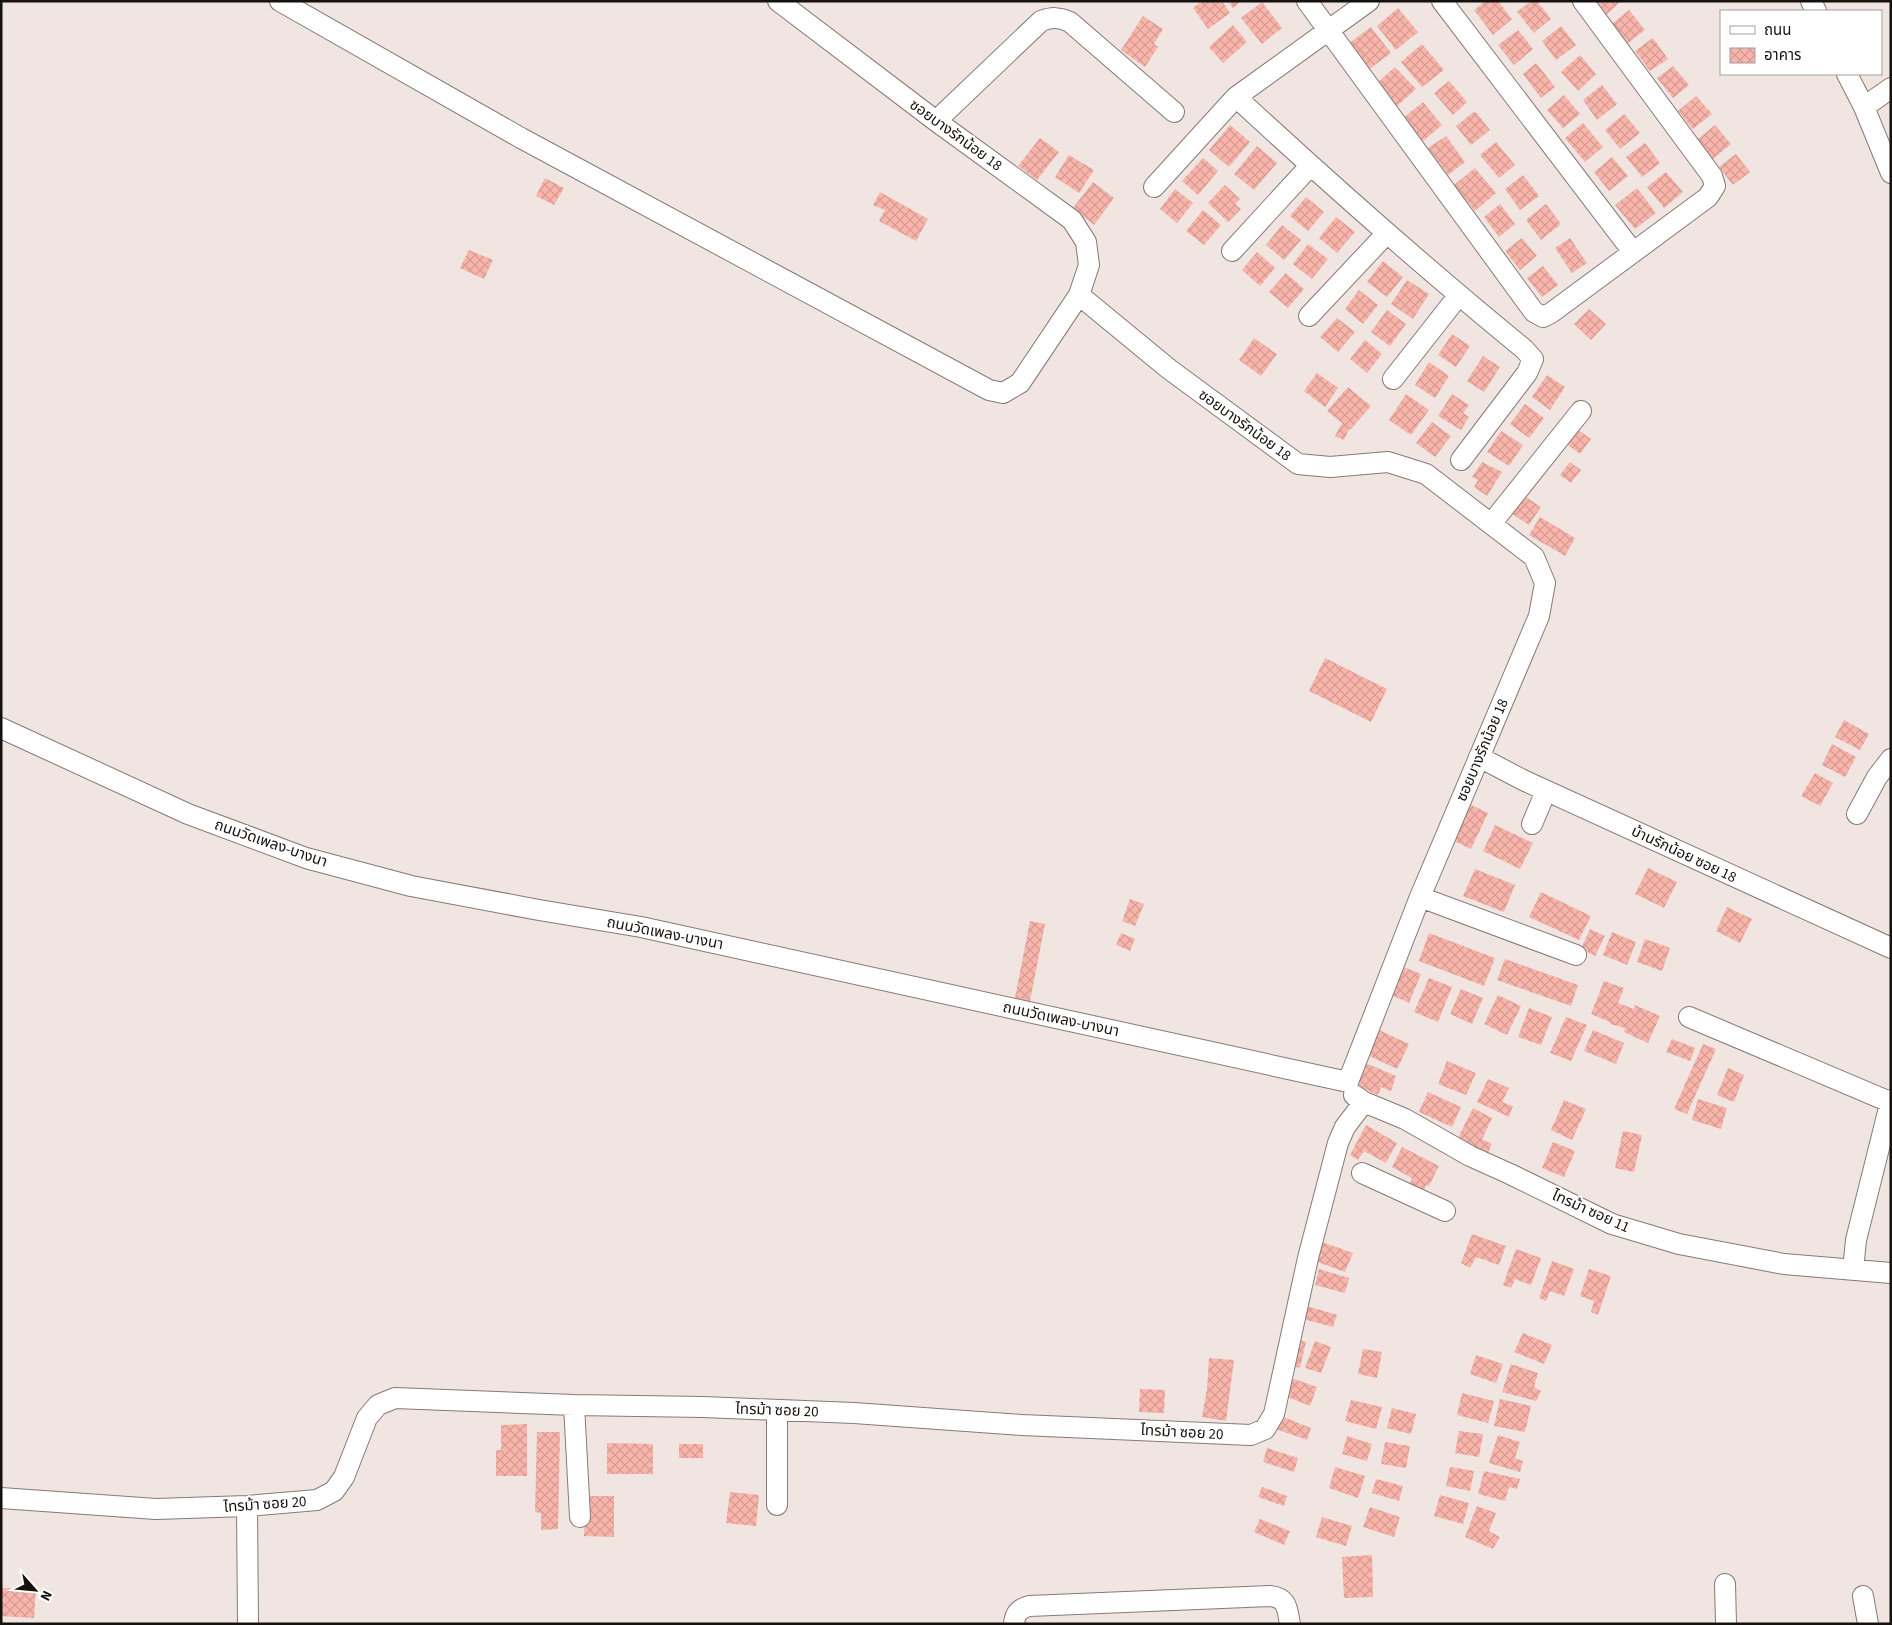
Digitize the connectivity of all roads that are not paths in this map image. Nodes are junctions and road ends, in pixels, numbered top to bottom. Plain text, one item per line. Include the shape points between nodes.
1 (280, 1) edge
2 (778, 1) edge
3 (1307, 1) edge
4 (1369, 1) edge
5 (1442, 1) edge
6 (1583, 1) edge
7 (1330, 31) junction
8 (1848, 75) edge
9 (1891, 88) edge
10 (1236, 97) junction
11 (1864, 107) junction
12 (1174, 112) dead end
13 (936, 122) junction
14 (1310, 166) junction
15 (1891, 173) edge
16 (1154, 187) dead end
17 (1387, 233) junction
18 (1232, 251) dead end
19 (1633, 252) junction
20 (1079, 295) junction
21 (1459, 295) junction
22 (1309, 316) dead end
23 (1393, 379) dead end
24 (1580, 412) dead end
25 (1461, 460) dead end
26 (1491, 524) junction
27 (1, 728) edge
28 (1479, 757) junction
29 (1891, 759) edge
30 (1546, 790) junction
31 (1857, 814) dead end
32 (1532, 824) dead end
33 (1420, 897) junction
34 (1891, 948) edge
35 (1576, 955) dead end
36 (1689, 1017) dead end
37 (1348, 1082) junction
38 (1890, 1101) edge
39 (1364, 1102) junction
40 (1362, 1173) dead end
41 (1445, 1211) dead end
42 (1853, 1270) junction
43 (1891, 1273) edge
44 (574, 1406) junction
45 (777, 1410) junction
46 (1, 1498) edge
47 (777, 1505) dead end
48 (247, 1506) junction
49 (580, 1517) dead end
50 (1725, 1584) dead end
51 (1863, 1596) dead end
52 (248, 1624) edge
53 (1014, 1624) edge
54 (1290, 1624) edge
55 (1726, 1624) edge
56 (1868, 1624) edge

1 - 20 street via 521,138 989,390 1003,393 1020,383
2 - 13 street, ซอยบางรักน้อย 18
3 - 7 street
4 - 7 street
5 - 19 street
6 - 19 street via 1712,176 1715,186 1708,197
7 - 10 street
7 - 19 street via 1534,312 1543,317 1552,313
8 - 11 street
9 - 11 street
10 - 14 street
10 - 16 street
11 - 15 street
12 - 13 street via 1076,27 1061,18 1050,18 1041,21
13 - 20 street, ซอยบางรักน้อย 18 via 1072,220 1086,242 1089,265
14 - 17 street
14 - 18 street
17 - 21 street
17 - 22 street
20 - 26 street, ซอยบางรักน้อย 18 via 1169,369 1298,464 1330,467 1388,462 1426,474
21 - 23 street
21 - 25 street via 1533,360 1527,373
24 - 26 street
26 - 28 street, ซอยบางรักน้อย 18 via 1534,557 1545,583 1539,616
27 - 37 street, ถนนวัดเพลง-บางนา via 188,814 306,858 411,886 641,926
28 - 30 street, บ้านรักน้อย ซอย 18
28 - 33 street, ซอยบางรักน้อย 18
29 - 31 street
30 - 32 street
30 - 34 street, บ้านรักน้อย ซอย 18
33 - 35 street
33 - 37 street, ซอยบางรักน้อย 18
36 - 38 street
37 - 39 street, ไทรม้า ซอย 11 via 1353,1094
38 - 42 street via 1856,1240
39 - 42 street, ไทรม้า ซอย 11 via 1612,1224 1678,1244 1784,1264
39 - 45 street, ไทรม้า ซอย 20 via 1345,1127 1338,1143 1308,1258 1274,1414 1265,1429 1241,1435
40 - 41 street
42 - 43 street, ไทรม้า ซอย 11
44 - 45 street, ไทรม้า ซอย 20
44 - 48 street, ไทรม้า ซอย 20 via 395,1398 378,1405 367,1418 344,1477 334,1491 317,1500
44 - 49 street
45 - 47 street
46 - 48 street, ไทรม้า ซอย 20 via 156,1509
48 - 52 street
50 - 55 street
51 - 56 street
53 - 54 street via 1020,1609 1030,1606 1270,1596 1283,1600

